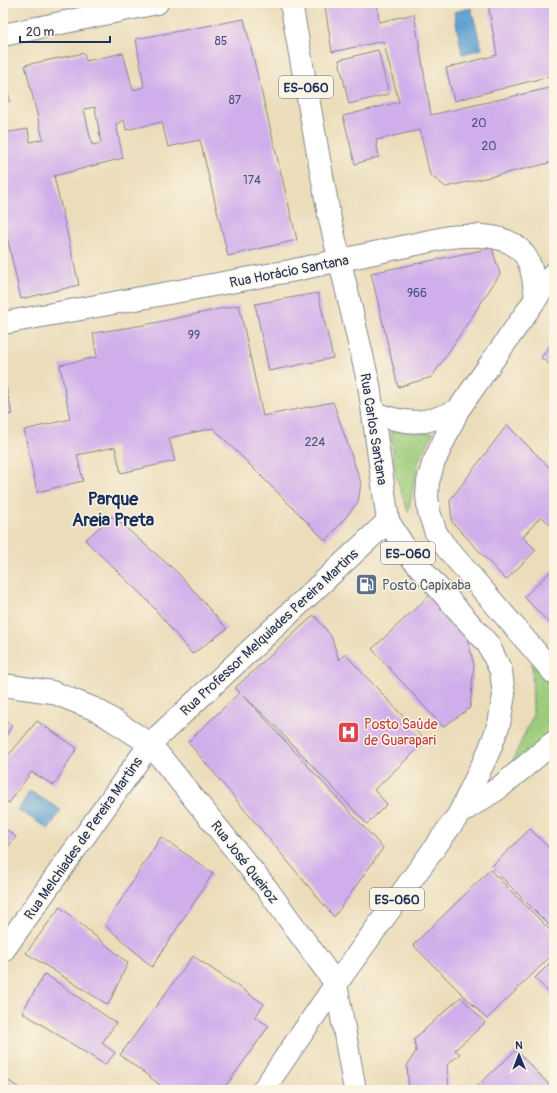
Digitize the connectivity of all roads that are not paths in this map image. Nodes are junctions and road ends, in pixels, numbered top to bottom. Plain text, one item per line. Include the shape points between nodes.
1 (157, 3) edge
2 (291, 3) edge
3 (3, 35) edge
4 (339, 261) junction
5 (554, 273) edge
6 (536, 298) junction
7 (3, 323) edge
8 (458, 410) junction
9 (374, 412) junction
10 (388, 521) junction
11 (554, 673) edge
12 (3, 685) edge
13 (554, 742) edge
14 (150, 744) junction
15 (459, 814) junction
16 (3, 951) edge
17 (336, 984) junction
18 (263, 1090) edge
19 (355, 1090) edge

1 - 3 main road
2 - 4 main road, Rua Carlos Santana / ES-060
4 - 6 main road, Rua Horácio Santana via 449,238 472,235 494,238 513,244 524,255 534,280
4 - 7 main road, Rua Horácio Santana
4 - 9 main road, Rua Carlos Santana / ES-060
5 - 6 main road, ES-060
6 - 8 main road, ES-060
8 - 9 main road via 427,421 410,422 394,420
8 - 11 main road, ES-060 via 433,464 428,482 428,512 436,533 445,546
9 - 10 main road, Rua Carlos Santana / ES-060
10 - 14 main road, Rua Professor Melquiades Pereira Martins
10 - 15 main road, Rua Carlos Santana / ES-060 via 410,556 488,644 501,671 504,695 499,724 480,772
12 - 14 main road, Rua José Queiroz via 52,692 97,710
13 - 15 main road, Rua Carlos Santana / ES-060 via 499,788
14 - 16 main road, Rua Melchiades de Pereira Martins
14 - 17 main road, Rua José Queiroz via 267,889
15 - 17 main road, Rua Carlos Santana / ES-060
17 - 18 main road, ES-060
17 - 19 main road

